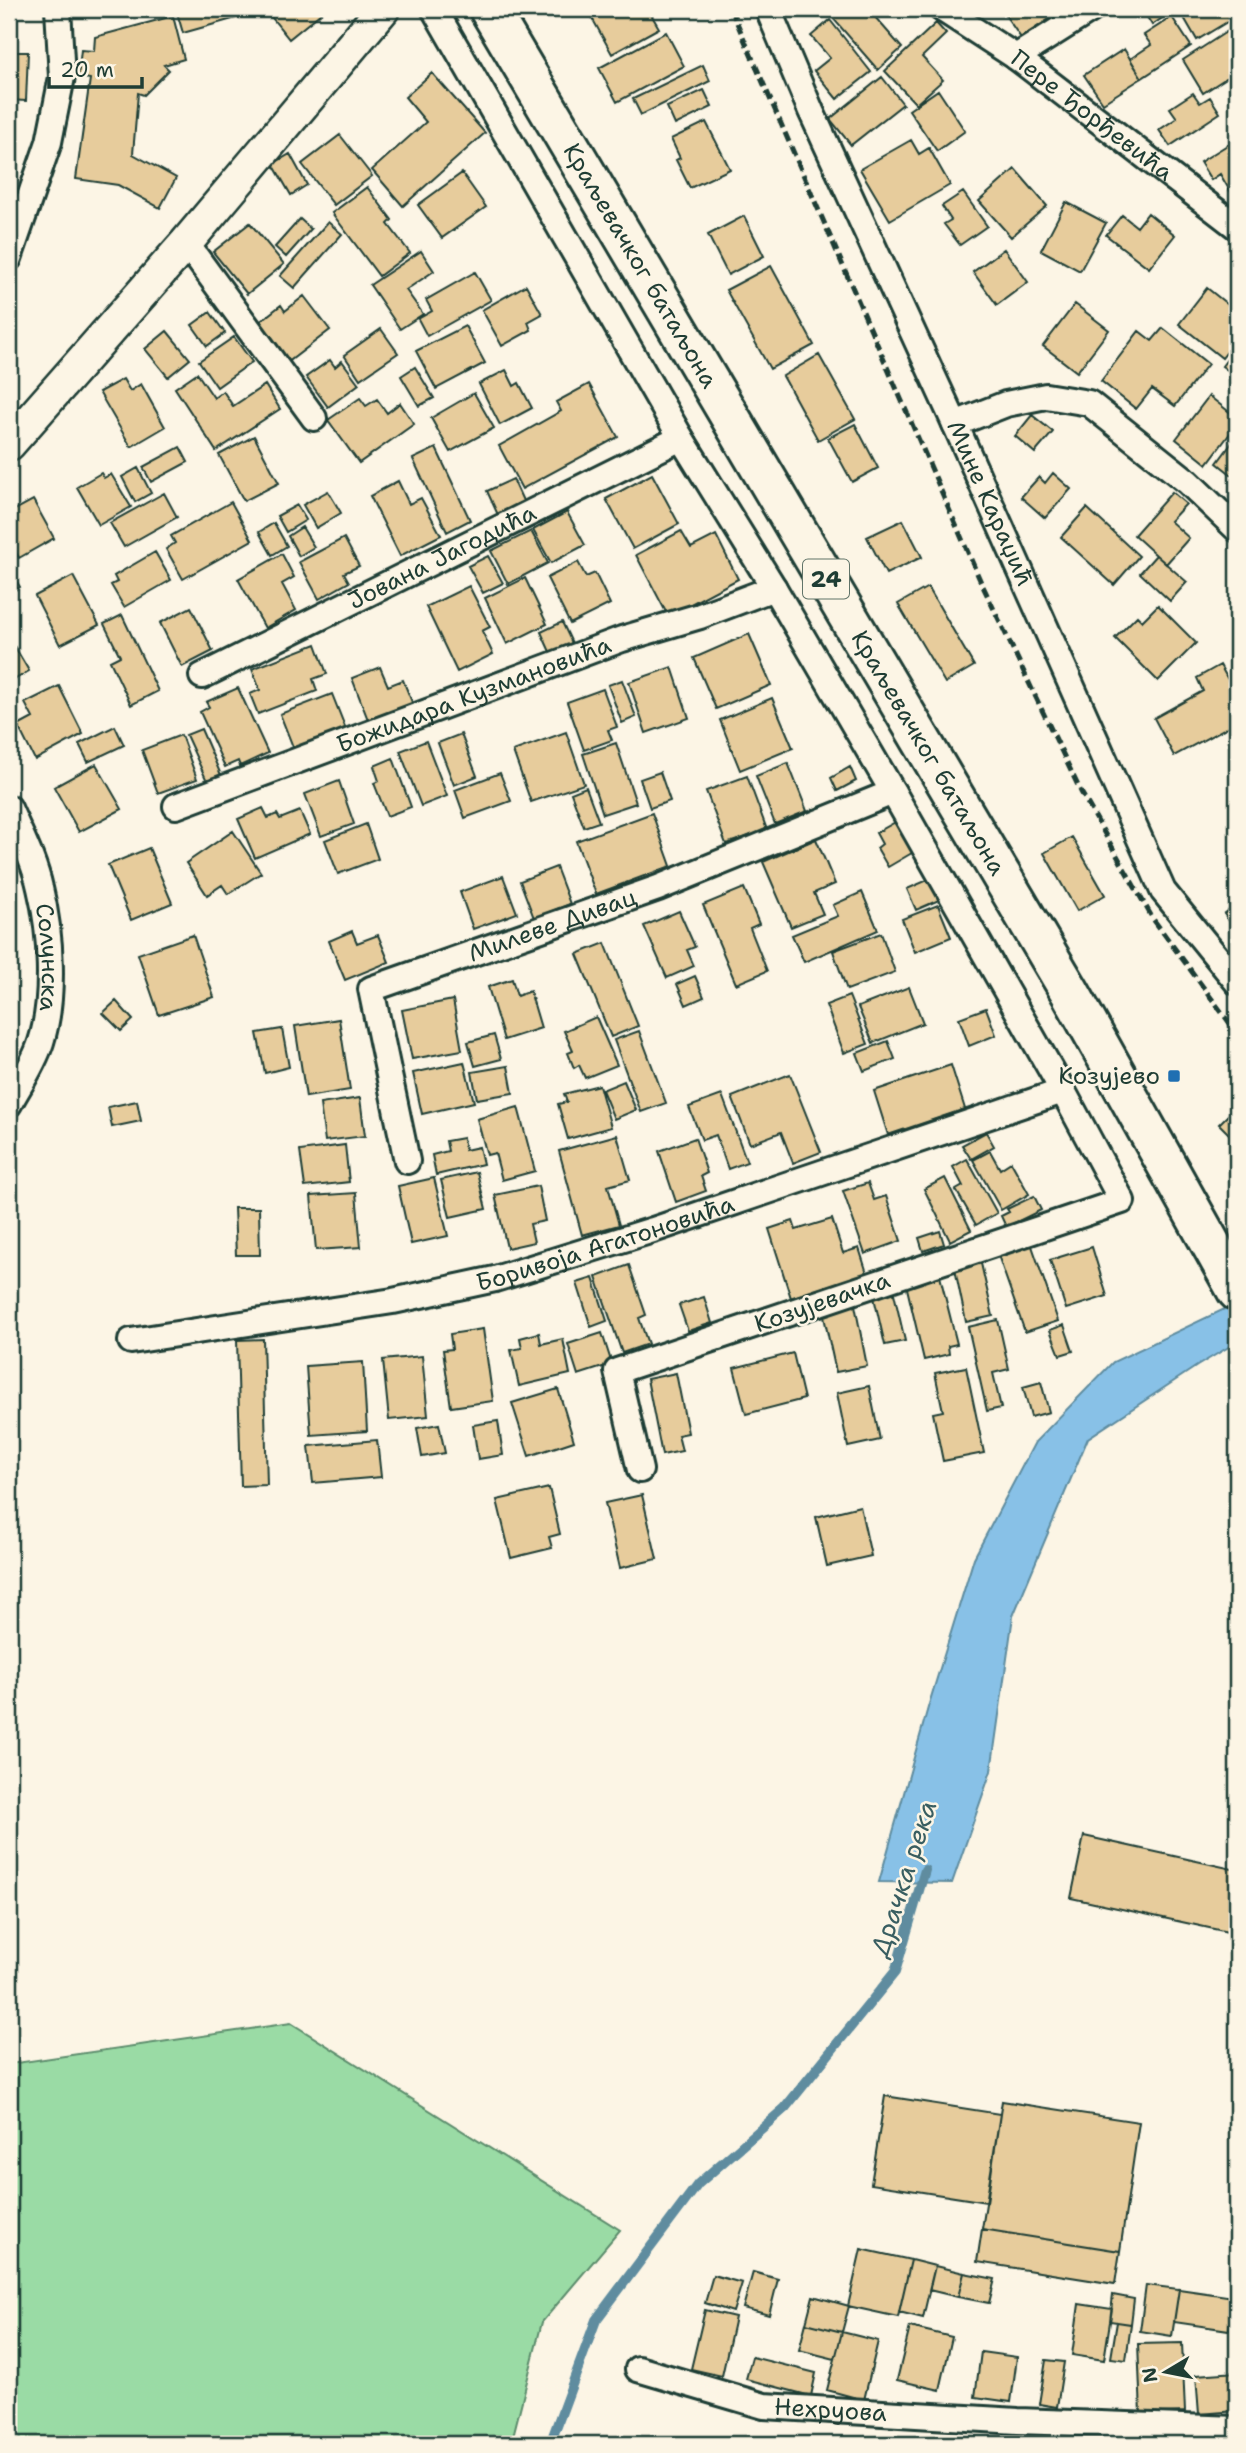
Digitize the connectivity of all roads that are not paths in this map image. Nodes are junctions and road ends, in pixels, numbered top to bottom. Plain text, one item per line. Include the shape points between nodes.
1 (58, 9) edge
2 (383, 9) edge
3 (434, 9) edge
4 (489, 9) edge
5 (768, 9) edge
6 (942, 9) edge
7 (1091, 9) edge
8 (1016, 57) junction
9 (1237, 227) edge
10 (186, 243) junction
11 (9, 258) edge
12 (314, 418) dead end
13 (956, 424) junction
14 (681, 438) junction
15 (9, 444) edge
16 (1237, 529) edge
17 (774, 588) junction
18 (202, 677) dead end
19 (893, 792) junction
20 (176, 806) dead end
21 (9, 808) edge
22 (1237, 982) edge
23 (1063, 1091) junction
24 (9, 1104) edge
25 (407, 1161) dead end
26 (1237, 1291) edge
27 (131, 1342) dead end
28 (640, 1470) dead end
29 (638, 2369) dead end
30 (1237, 2429) edge

1 - 11 street via 62,77 49,142
2 - 10 street
3 - 14 street
4 - 26 main road, Краљевачког батаљона / 24 via 1057,970
5 - 13 street, Мине Караџић
6 - 8 street, Пере Ђорђевића
7 - 8 street
8 - 9 street, Пере Ђорђевића
10 - 12 street
10 - 15 street
13 - 16 street via 1006,404 1046,396 1090,403 1188,482
13 - 22 street, Мине Караџић via 1163,891
14 - 17 street
14 - 18 street, Јована Јагодића
17 - 19 street
17 - 20 street, Божидара Кузмановића via 622,639
19 - 23 street
19 - 25 street, Милеве Дивац via 658,888 371,989
21 - 24 street, Солунска via 40,886 50,973 42,1041
23 - 27 street, Боривоја Агатоновића via 495,1279 393,1301
23 - 28 street, Козујевачка via 1122,1201 617,1371
29 - 30 street, Нехруова via 764,2406

